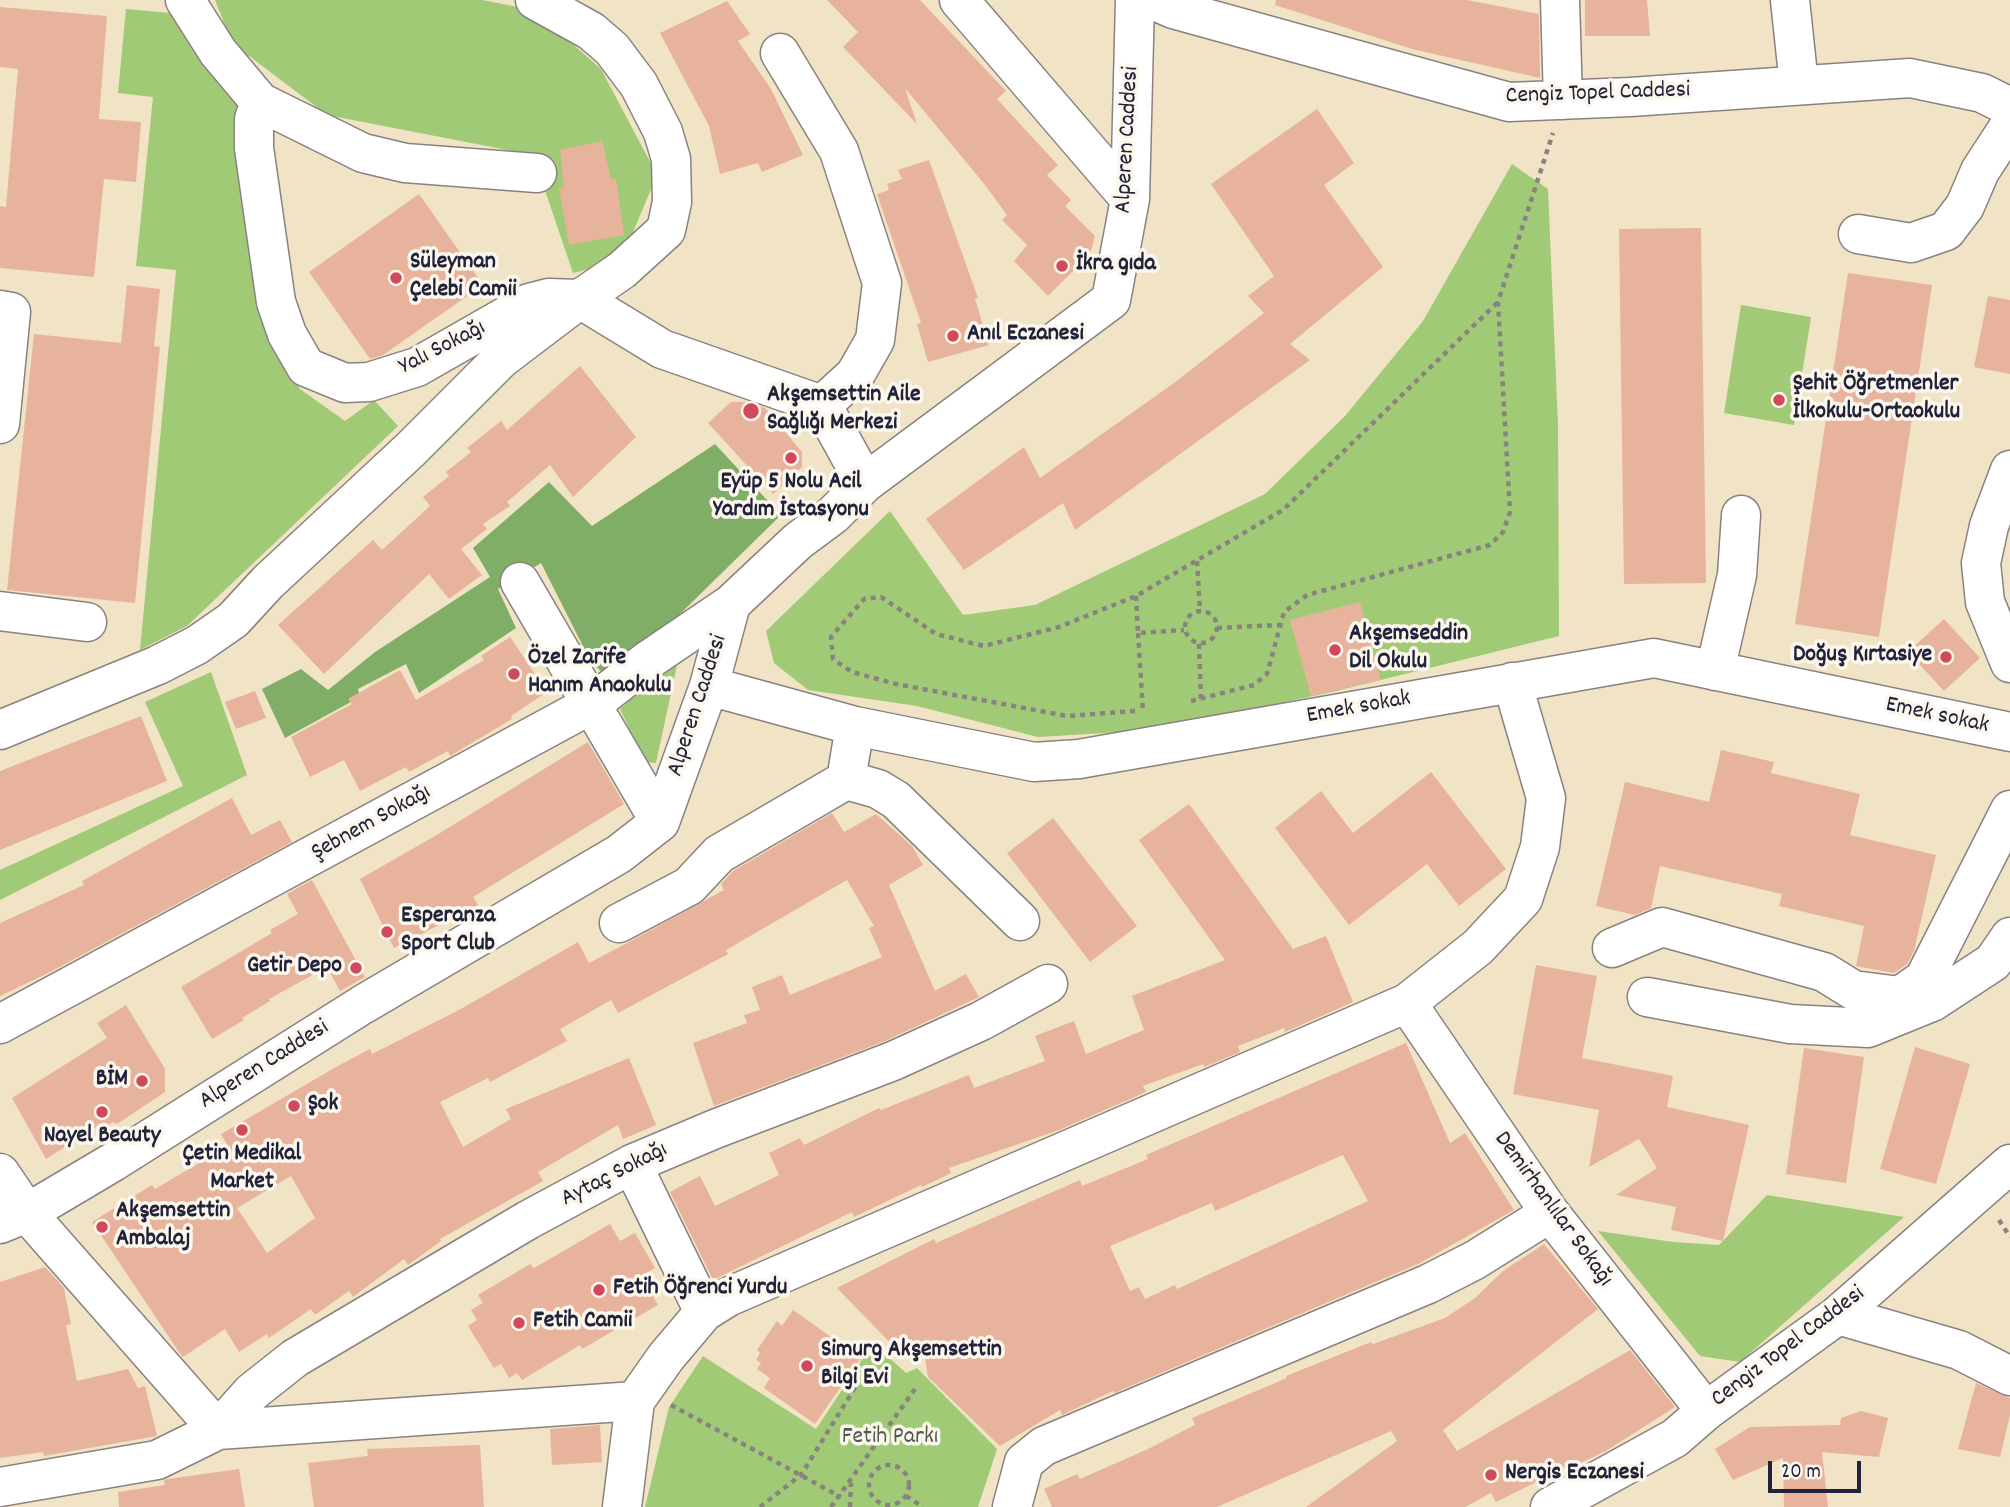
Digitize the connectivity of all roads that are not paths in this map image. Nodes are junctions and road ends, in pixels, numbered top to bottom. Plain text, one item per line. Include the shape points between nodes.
1 (185, 0) edge
2 (535, 0) edge
3 (959, 0) edge
4 (1135, 0) edge
5 (1153, 0) edge
6 (1560, 0) edge
7 (1790, 0) edge
8 (780, 53) dead end
9 (1799, 85) junction
10 (1563, 100) junction
11 (260, 102) junction
12 (2010, 107) edge
13 (2010, 125) edge
14 (537, 173) dead end
15 (1130, 199) junction
16 (1858, 234) dead end
17 (580, 299) junction
18 (0, 310) edge
19 (822, 405) junction
20 (0, 424) edge
21 (2010, 470) edge
22 (865, 483) junction
23 (1741, 515) dead end
24 (520, 582) dead end
25 (731, 604) junction
26 (0, 611) edge
27 (87, 622) dead end
28 (2009, 658) edge
29 (1715, 671) junction
30 (1512, 682) junction
31 (709, 686) junction
32 (592, 704) junction
33 (855, 726) junction
34 (0, 730) edge
35 (2010, 732) edge
36 (846, 780) junction
37 (2010, 810) edge
38 (660, 822) junction
39 (1020, 921) dead end
40 (620, 923) dead end
41 (2010, 937) edge
42 (1612, 948) dead end
43 (1048, 984) dead end
44 (1647, 998) dead end
45 (1408, 1003) junction
46 (0, 1024) edge
47 (632, 1164) junction
48 (2010, 1164) edge
49 (0, 1173) edge
50 (1550, 1213) junction
51 (13, 1218) edge
52 (704, 1312) junction
53 (1838, 1315) junction
54 (2010, 1342) edge
55 (1975, 1358) junction
56 (2010, 1376) edge
57 (639, 1396) junction
58 (1706, 1411) junction
59 (218, 1430) junction
60 (0, 1487) edge
61 (622, 1507) edge
62 (1012, 1507) edge
63 (1550, 1507) edge

1 - 11 street via 218,52
2 - 17 street via 591,31 612,49 639,85 671,159 672,202 666,230 622,270
3 - 15 street
4 - 15 street, Alperen Caddesi
5 - 10 street, Cengiz Topel Caddesi via 1509,102
6 - 10 street
7 - 9 street
8 - 19 street via 839,151 882,283 875,340 855,375
9 - 10 street, Cengiz Topel Caddesi
9 - 12 street, Cengiz Topel Caddesi via 1910,78 1982,93
11 - 14 street via 381,159
11 - 17 street, Yalı Sokağı via 254,119 254,148 276,302 306,367 345,383 369,382 417,367 529,303
13 - 16 street via 1946,231 1911,243
15 - 22 street, Alperen Caddesi via 1111,300
17 - 19 street via 662,349
17 - 34 street via 501,359 233,620 158,665
18 - 20 street via 11,312
19 - 22 street
21 - 28 street via 1980,563 1985,603
22 - 25 street, Alperen Caddesi
23 - 29 street via 1734,594
24 - 32 street
25 - 31 street, Alperen Caddesi
25 - 32 street, Şebnem Sokağı
26 - 27 street
29 - 30 street, Emek sokak via 1654,658
29 - 35 street, Emek sokak
30 - 33 street, Emek sokak via 1079,759 1034,762
30 - 45 street via 1546,798 1541,847 1523,899 1478,947
31 - 33 street, Emek sokak
31 - 38 street, Alperen Caddesi
32 - 38 street
32 - 46 street, Şebnem Sokağı
33 - 36 street
36 - 39 street via 897,800
36 - 40 street via 719,854 689,886
37 - 42 street via 1924,979 1900,996 1853,990 1824,972 1662,927
38 - 51 street, Alperen Caddesi via 619,854
41 - 44 street via 1993,962 1932,1002 1868,1028 1790,1024
43 - 47 street, Aytaç Sokağı via 893,1061
45 - 50 street, Demirhanlılar Sokağı
45 - 52 street via 817,1257
47 - 52 street
47 - 59 street, Aytaç Sokağı via 295,1358 252,1391
48 - 53 street, Cengiz Topel Caddesi
49 - 51 street
50 - 58 street, Demirhanlılar Sokağı
50 - 62 street via 1429,1284 1044,1446 1024,1462
51 - 59 street
52 - 57 street
53 - 55 street
53 - 58 street, Cengiz Topel Caddesi
54 - 55 street
55 - 56 street
57 - 59 street
57 - 61 street
58 - 63 street, Cengiz Topel Caddesi via 1644,1458
59 - 60 street via 157,1460

